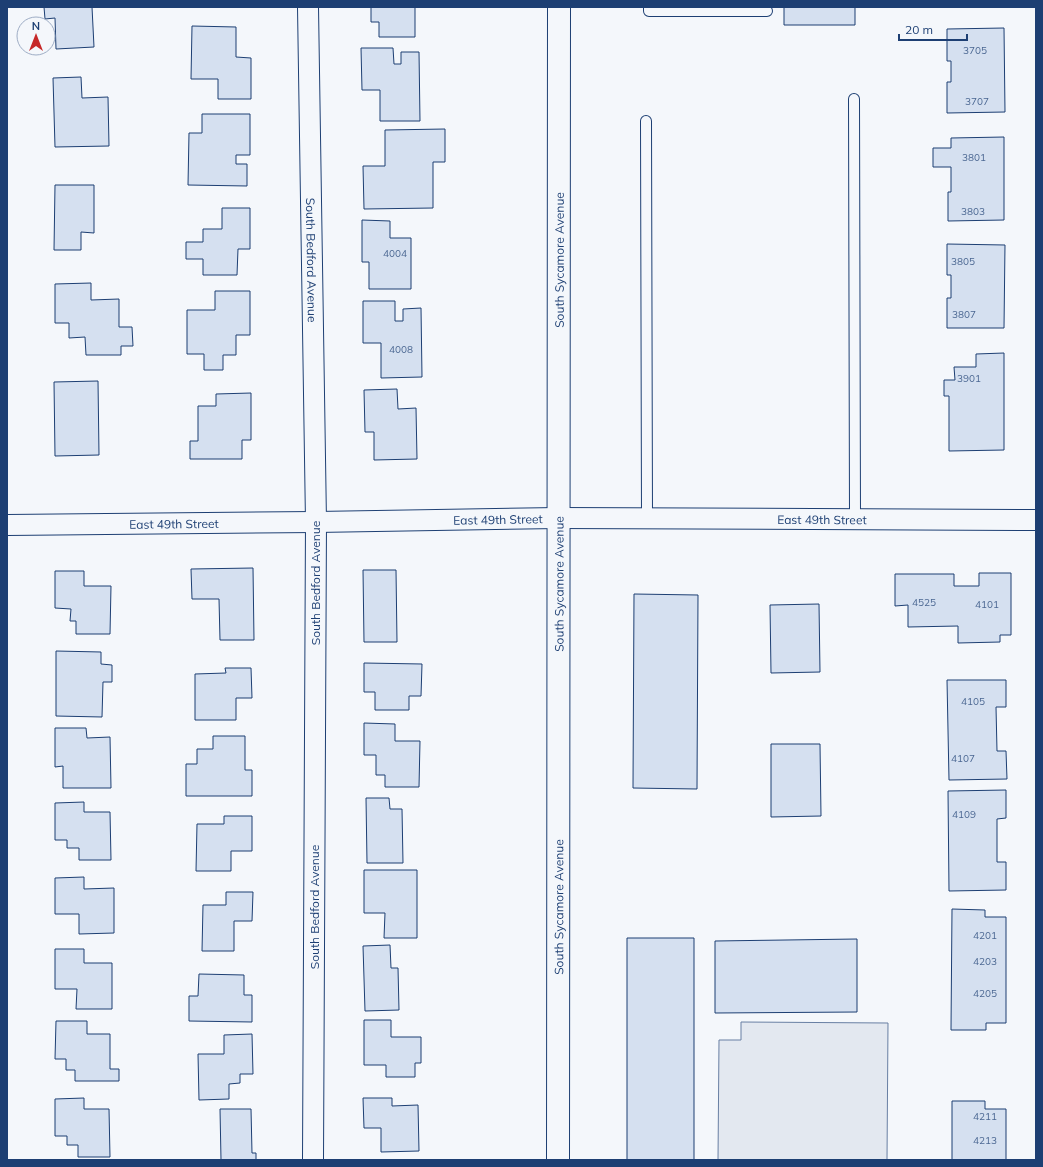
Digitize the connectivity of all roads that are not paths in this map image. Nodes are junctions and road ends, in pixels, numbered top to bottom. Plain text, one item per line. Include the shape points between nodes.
1 (308, 7) edge
2 (559, 7) edge
3 (649, 7) edge
4 (767, 11) dead end
5 (854, 99) dead end
6 (646, 121) dead end
7 (558, 518) junction
8 (647, 518) junction
9 (855, 519) junction
10 (1036, 520) edge
11 (316, 522) junction
12 (7, 525) edge
13 (313, 1160) edge
14 (558, 1160) edge

1 - 11 street, South Bedford Avenue
2 - 7 main road, South Sycamore Avenue
3 - 4 lane via 649,11
5 - 9 lane
6 - 8 lane
7 - 8 street, East 49th Street
7 - 11 street, East 49th Street
7 - 14 main road, South Sycamore Avenue
8 - 9 street, East 49th Street
9 - 10 street, East 49th Street
11 - 12 street, East 49th Street
11 - 13 street, South Bedford Avenue

